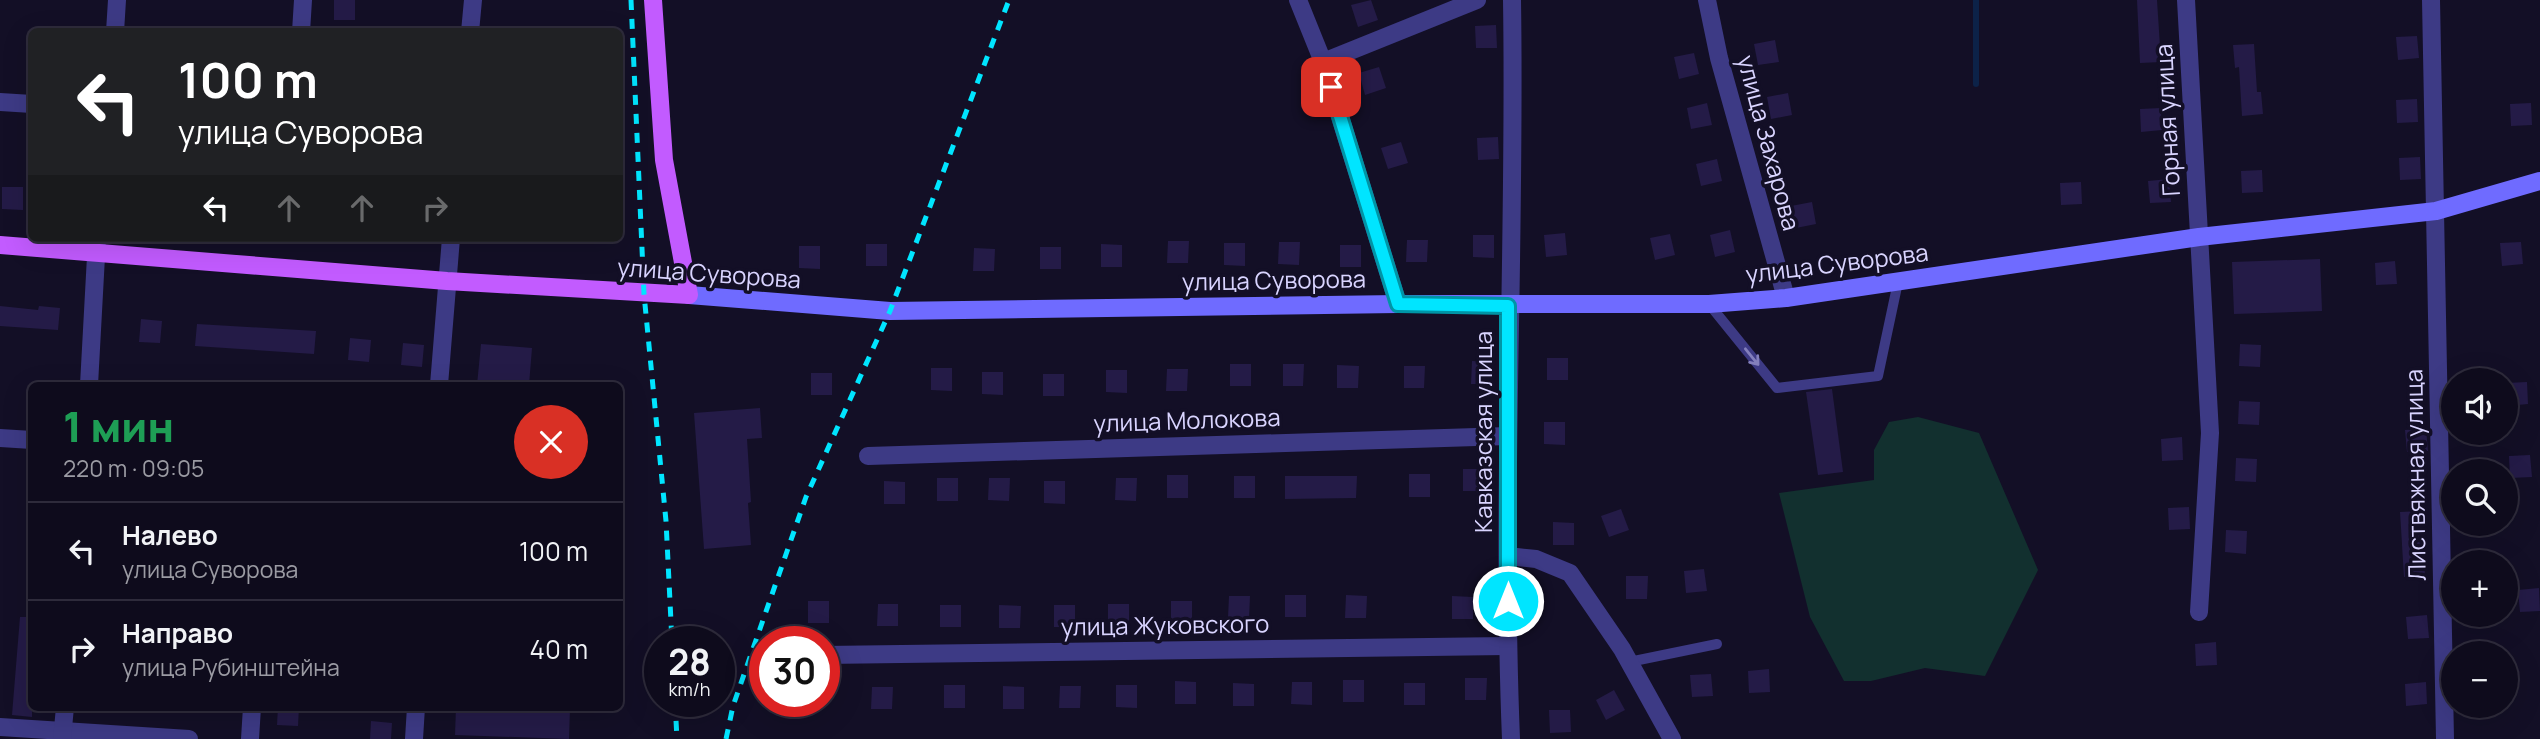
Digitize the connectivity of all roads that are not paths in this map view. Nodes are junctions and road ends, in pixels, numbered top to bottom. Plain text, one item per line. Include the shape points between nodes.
1 (117, 0) edge
2 (303, 0) edge
3 (473, 0) edge
4 (653, 0) edge
5 (1298, 0) edge
6 (1477, 0) edge
7 (1512, 0) edge
8 (1707, 0) edge
9 (2186, 0) edge
10 (2431, 0) edge
11 (115, 28) edge
12 (301, 28) edge
13 (470, 28) edge
14 (1322, 62) junction
15 (0, 102) edge
16 (28, 104) edge
17 (2540, 181) edge
18 (2436, 211) junction
19 (2199, 237) junction
20 (451, 242) edge
21 (0, 245) edge
22 (97, 246) edge
23 (447, 281) junction
24 (1898, 282) junction
25 (690, 295) junction
26 (1786, 298) junction
27 (1398, 304) junction
28 (1709, 304) junction
29 (1508, 306) junction
30 (89, 382) edge
31 (439, 382) edge
32 (1507, 436) junction
33 (0, 438) edge
34 (28, 440) edge
35 (868, 456) dead end
36 (1508, 556) junction
37 (2199, 612) dead end
38 (1717, 644) dead end
39 (1507, 646) junction
40 (840, 655) edge
41 (1629, 662) junction
42 (65, 711) edge
43 (252, 711) edge
44 (416, 711) edge
45 (0, 727) edge
46 (62, 735) edge
47 (189, 739) edge
48 (250, 739) edge
49 (414, 739) edge
50 (1511, 739) edge
51 (1672, 739) edge
52 (2445, 739) edge

1 - 11 street
2 - 12 street
3 - 13 street
4 - 25 main road via 664,160
5 - 14 street
6 - 14 street
7 - 29 street, Кавказская улица via 1514,153
8 - 26 street, улица Захарова
9 - 19 street, Горная улица
10 - 18 street, Листвяжная улица
14 - 27 street
15 - 16 street
17 - 18 street, улица Суворова
18 - 19 street, улица Суворова
18 - 52 street, Листвяжная улица
19 - 24 street, улица Суворова
19 - 37 street, Горная улица via 2210,433
20 - 23 street
21 - 22 main road, улица Суворова
22 - 23 main road, улица Суворова
22 - 30 street
23 - 25 main road, улица Суворова
23 - 31 street
24 - 26 street, улица Суворова
28 -> 24 lane via 1777,388 1878,376
25 - 27 street, улица Суворова via 890,311
26 - 28 street, улица Суворова
27 - 29 street, улица Суворова
28 - 29 street, улица Суворова
29 - 32 street, Кавказская улица
32 - 35 street, улица Молокова
32 - 36 street, Кавказская улица
33 - 34 street
36 - 39 street, Кавказская улица
36 - 41 street via 1536,559 1570,573
38 - 41 lane
39 - 40 street, улица Жуковского
39 - 50 street, Кавказская улица
41 - 51 street
42 - 46 street
43 - 48 street
44 - 49 street
45 - 46 street
46 - 47 street

